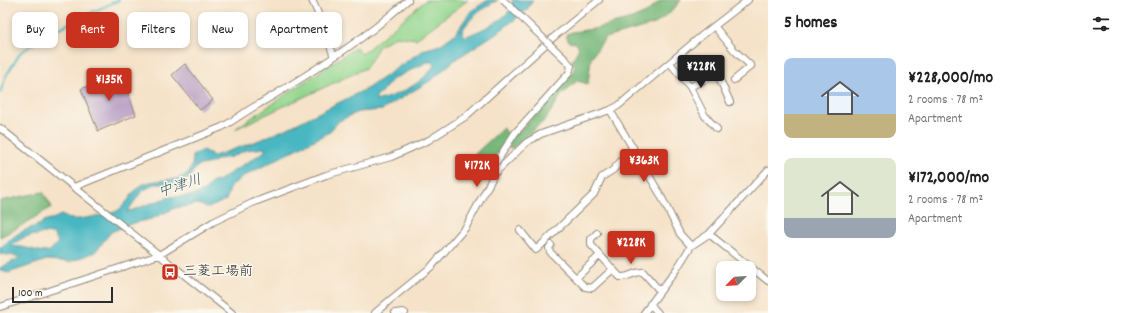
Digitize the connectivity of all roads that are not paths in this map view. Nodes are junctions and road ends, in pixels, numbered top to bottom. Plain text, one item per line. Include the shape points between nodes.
1 (312, 0) edge
2 (408, 0) edge
3 (503, 0) edge
4 (599, 0) edge
5 (748, 0) edge
6 (714, 26) junction
7 (334, 57) junction
8 (670, 63) junction
9 (734, 80) dead end
10 (690, 86) junction
11 (730, 102) dead end
12 (610, 110) junction
13 (0, 128) edge
14 (717, 129) dead end
15 (633, 147) junction
16 (768, 170) edge
17 (495, 173) junction
18 (74, 188) junction
19 (520, 230) dead end
20 (597, 233) dead end
21 (709, 234) junction
22 (551, 245) dead end
23 (691, 246) junction
24 (159, 255) junction
25 (600, 255) junction
26 (613, 270) junction
27 (576, 278) junction
28 (768, 281) edge
29 (660, 291) junction
30 (650, 304) junction
31 (0, 307) edge
32 (232, 313) edge
33 (376, 313) edge
34 (395, 313) edge
35 (405, 313) edge
36 (644, 313) edge
37 (658, 313) edge

1 - 7 street
2 - 7 street
3 - 17 street, bridge via 571,66 569,73 515,133 495,164
4 - 24 street via 555,36 466,117 428,140 391,157 326,175 252,203 213,222
5 - 6 street
6 - 8 street
6 - 9 street via 751,66
7 - 18 street via 222,126
8 - 10 street
8 - 12 street
10 - 11 street via 716,73
10 - 14 street via 705,116
12 - 15 street
12 - 17 street via 541,134 527,142
13 - 18 street
15 - 19 street via 613,170 602,177 594,194 536,250
15 - 23 street via 680,234
16 - 21 street
17 - 33 street via 466,227 431,268
18 - 24 street
20 - 25 street via 591,239 591,245
21 - 23 street
21 - 28 street
22 - 27 street via 550,252
23 - 29 street
24 - 31 street
24 - 32 street
25 - 26 street
25 - 27 street
26 - 27 street via 592,288 585,287
26 - 29 street via 620,277 627,278 637,272 643,272
29 - 30 street
30 - 36 street
30 - 37 street
34 - 35 street

